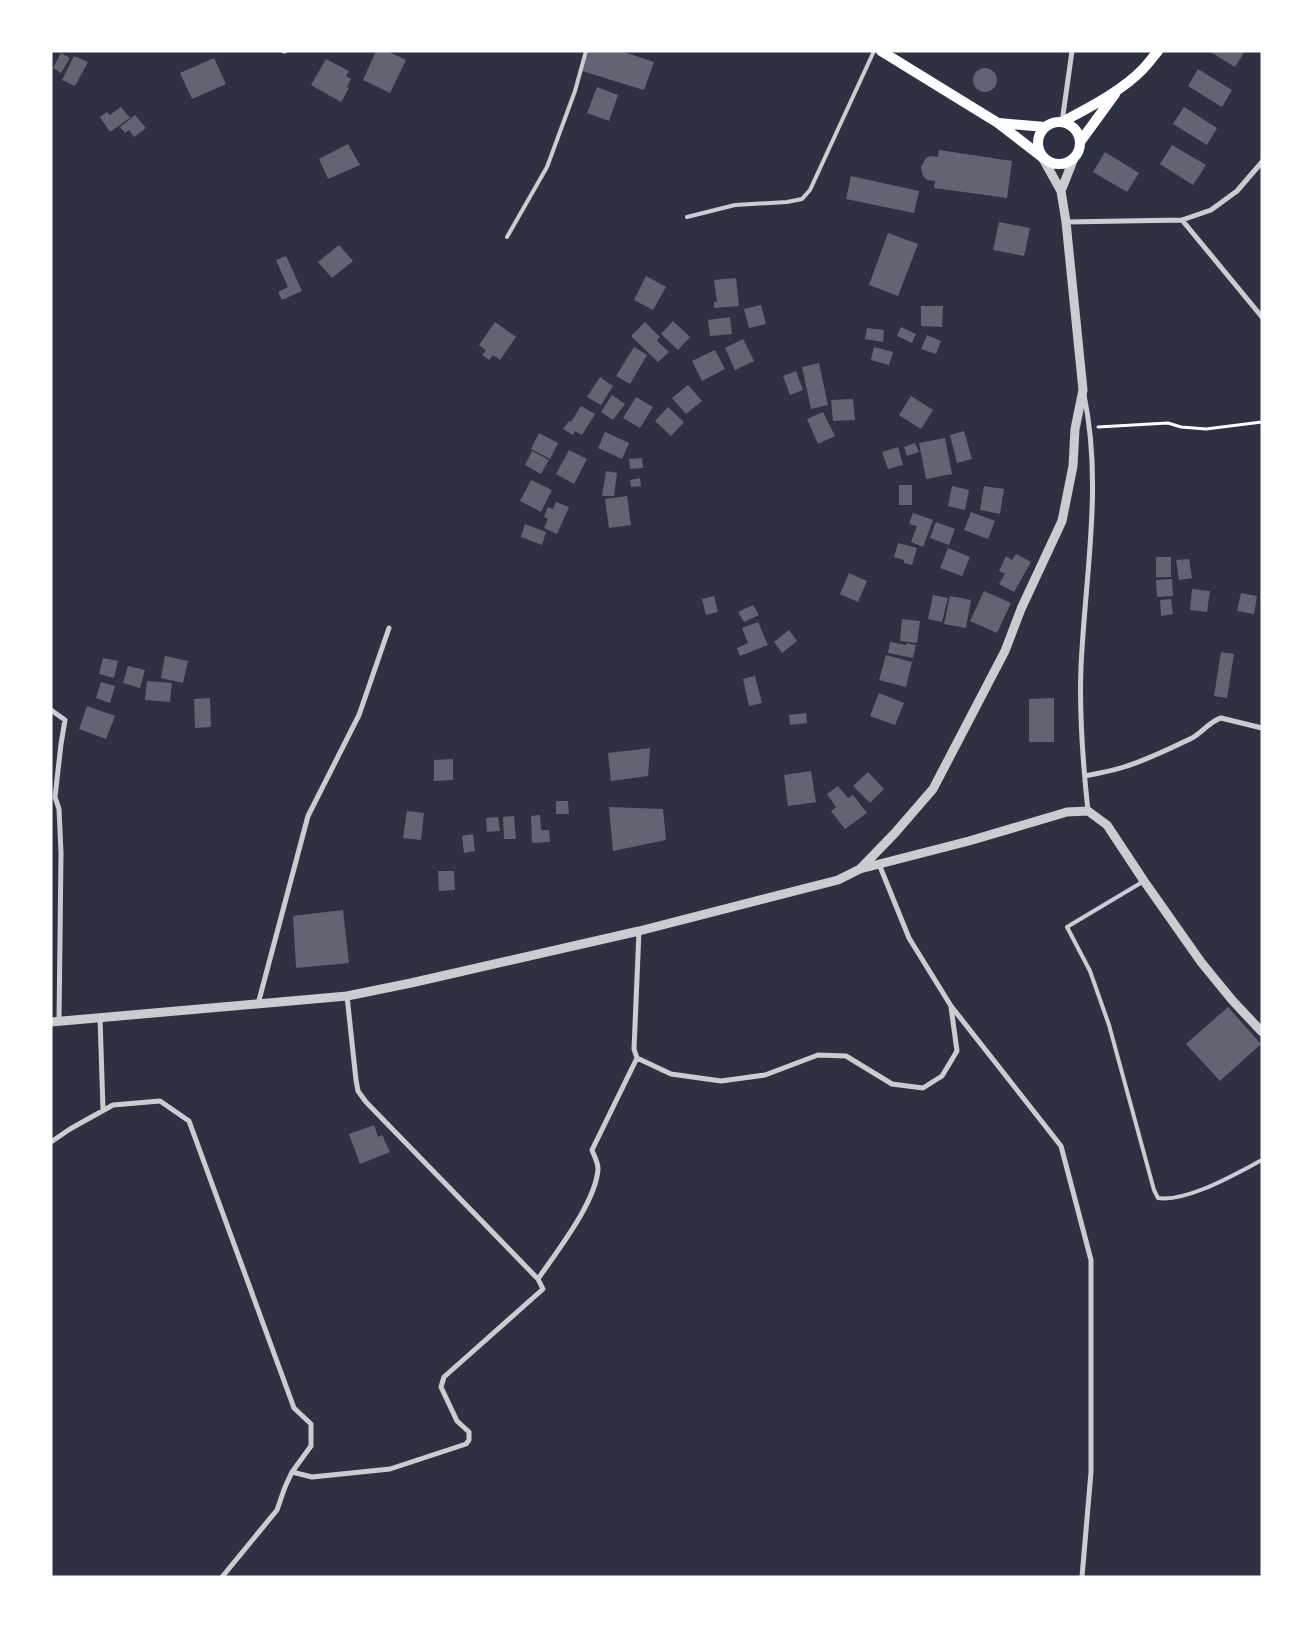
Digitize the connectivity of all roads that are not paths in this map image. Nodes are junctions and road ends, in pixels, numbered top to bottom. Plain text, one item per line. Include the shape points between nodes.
1 (586, 51) edge
2 (874, 51) edge
3 (881, 51) edge
4 (1072, 51) edge
5 (1158, 51) edge
6 (1118, 89) junction
7 (1062, 122) junction
8 (998, 123) junction
9 (1045, 127) junction
10 (1080, 142) junction
11 (1042, 157) junction
12 (1074, 158) junction
13 (1262, 162) edge
14 (1061, 191) junction
15 (687, 217) dead end
16 (1182, 220) junction
17 (1066, 222) junction
18 (507, 237) dead end
19 (1262, 317) edge
20 (1083, 390) junction
21 (389, 628) dead end
22 (51, 710) edge
23 (1262, 728) edge
24 (1085, 776) junction
25 (1088, 811) junction
26 (879, 864) junction
27 (860, 869) junction
28 (1144, 881) junction
29 (640, 931) junction
30 (347, 996) junction
31 (258, 1005) junction
32 (951, 1006) junction
33 (100, 1017) junction
34 (55, 1022) edge
35 (1262, 1032) edge
36 (637, 1058) junction
37 (103, 1110) junction
38 (51, 1142) edge
39 (1262, 1160) edge
40 (538, 1279) junction
41 (292, 1472) junction
42 (222, 1577) edge
43 (1082, 1577) edge

1 - 18 lane via 547,166
2 - 15 lane via 810,190 802,199 734,205
3 - 8 main road
4 - 7 street
5 - 6 main road via 1142,70
6 - 7 main road
6 - 10 main road
7 - 9 main road
7 - 10 main road via 1071,126
8 - 9 main road
8 - 11 main road
9 - 11 main road via 1037,141
10 - 12 main road
11 - 12 main road via 1058,165
11 - 14 street
12 - 14 street
13 - 16 street via 1237,191 1211,210
14 - 17 street
16 - 17 street
16 - 19 street
17 - 20 street
20 - 24 street via 1093,452 1093,505 1081,669
20 - 27 street via 1062,521 1005,650 933,789
21 - 31 street via 358,715 308,816
22 - 34 street via 65,720 55,797 59,809 61,854
23 - 24 street via 1221,718 1193,737 1144,759
24 - 25 street
25 - 26 street via 1068,812
25 - 28 street via 1107,825
26 - 27 street
26 - 32 street via 909,938
27 - 29 street via 838,880
28 - 35 street via 1200,962
28 - 39 lane via 1067,927 1090,971 1109,1024 1154,1190 1158,1198 1168,1200 1217,1184
29 - 30 street
29 - 36 street via 634,1049
30 - 31 street
30 - 40 street via 358,1091
31 - 33 street
32 - 36 street via 958,1052 942,1076 923,1088 892,1084 846,1056 818,1055 765,1075 721,1081 671,1074
32 - 43 street via 1061,1146 1091,1260 1091,1472
33 - 34 street
33 - 37 street
36 - 40 street via 592,1150 598,1170 593,1190
37 - 38 street
37 - 41 street via 113,1105 160,1101 189,1121 294,1408 311,1424 311,1446
40 - 41 street via 542,1289 444,1377 441,1387 457,1420 469,1432 466,1444 390,1469 312,1477
41 - 42 street via 277,1510

